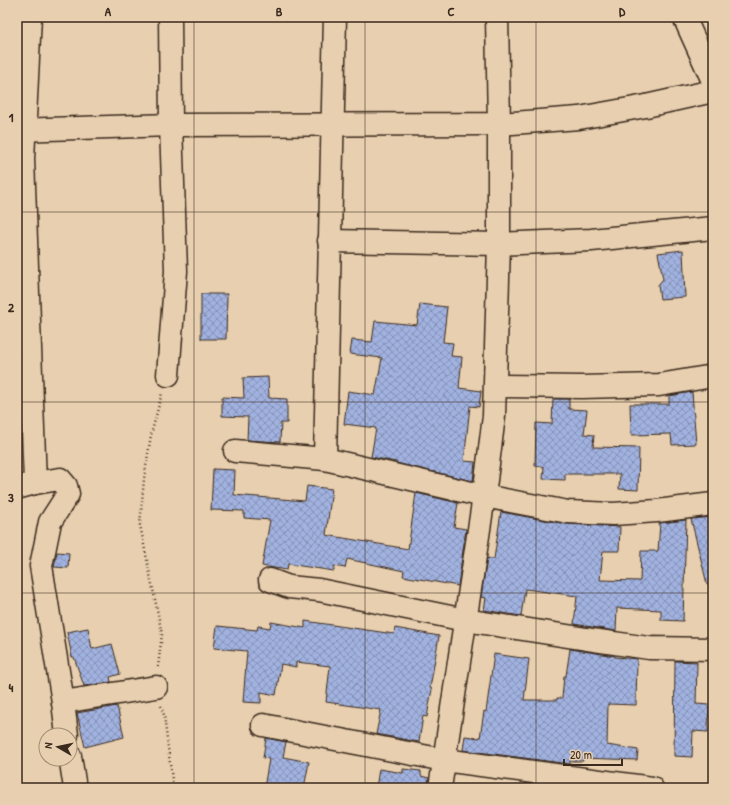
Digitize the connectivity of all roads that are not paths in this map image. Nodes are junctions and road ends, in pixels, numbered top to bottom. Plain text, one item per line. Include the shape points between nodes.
1 (30, 17) edge
2 (170, 17) edge
3 (334, 17) edge
4 (497, 17) edge
5 (684, 17) edge
6 (713, 81) edge
7 (713, 91) edge
8 (171, 124) junction
9 (332, 124) junction
10 (499, 124) junction
11 (21, 129) edge
12 (713, 228) edge
13 (329, 241) junction
14 (499, 244) junction
15 (168, 375) road end
16 (713, 376) edge
17 (496, 386) junction
18 (236, 451) dead end
19 (325, 459) junction
20 (26, 486) edge
21 (484, 496) junction
22 (713, 504) edge
23 (270, 580) dead end
24 (465, 620) junction
25 (713, 648) edge
26 (156, 687) road end
27 (63, 702) junction
28 (263, 725) dead end
29 (65, 727) edge
30 (444, 760) junction
31 (72, 767) edge
32 (75, 788) edge
33 (440, 788) edge
34 (652, 788) edge

1 - 11 street
2 - 8 street
3 - 9 street
4 - 10 street
5 - 6 street
7 - 10 street via 579,118
8 - 9 street
8 - 11 street
8 - 15 street via 176,271
9 - 10 street
9 - 13 street
10 - 14 street
11 - 20 street
12 - 14 street via 591,240
13 - 14 street
13 - 19 street
14 - 17 street
16 - 17 street via 659,385
17 - 21 street
18 - 19 street
19 - 21 street
20 - 27 street via 60,479 68,494 50,522 41,566
21 - 22 street via 568,512 613,514
21 - 24 street
23 - 24 street via 289,587 319,590
24 - 25 street via 649,648
24 - 30 street
26 - 27 street
27 - 29 street
28 - 30 street
30 - 33 street
30 - 34 street
31 - 32 street

